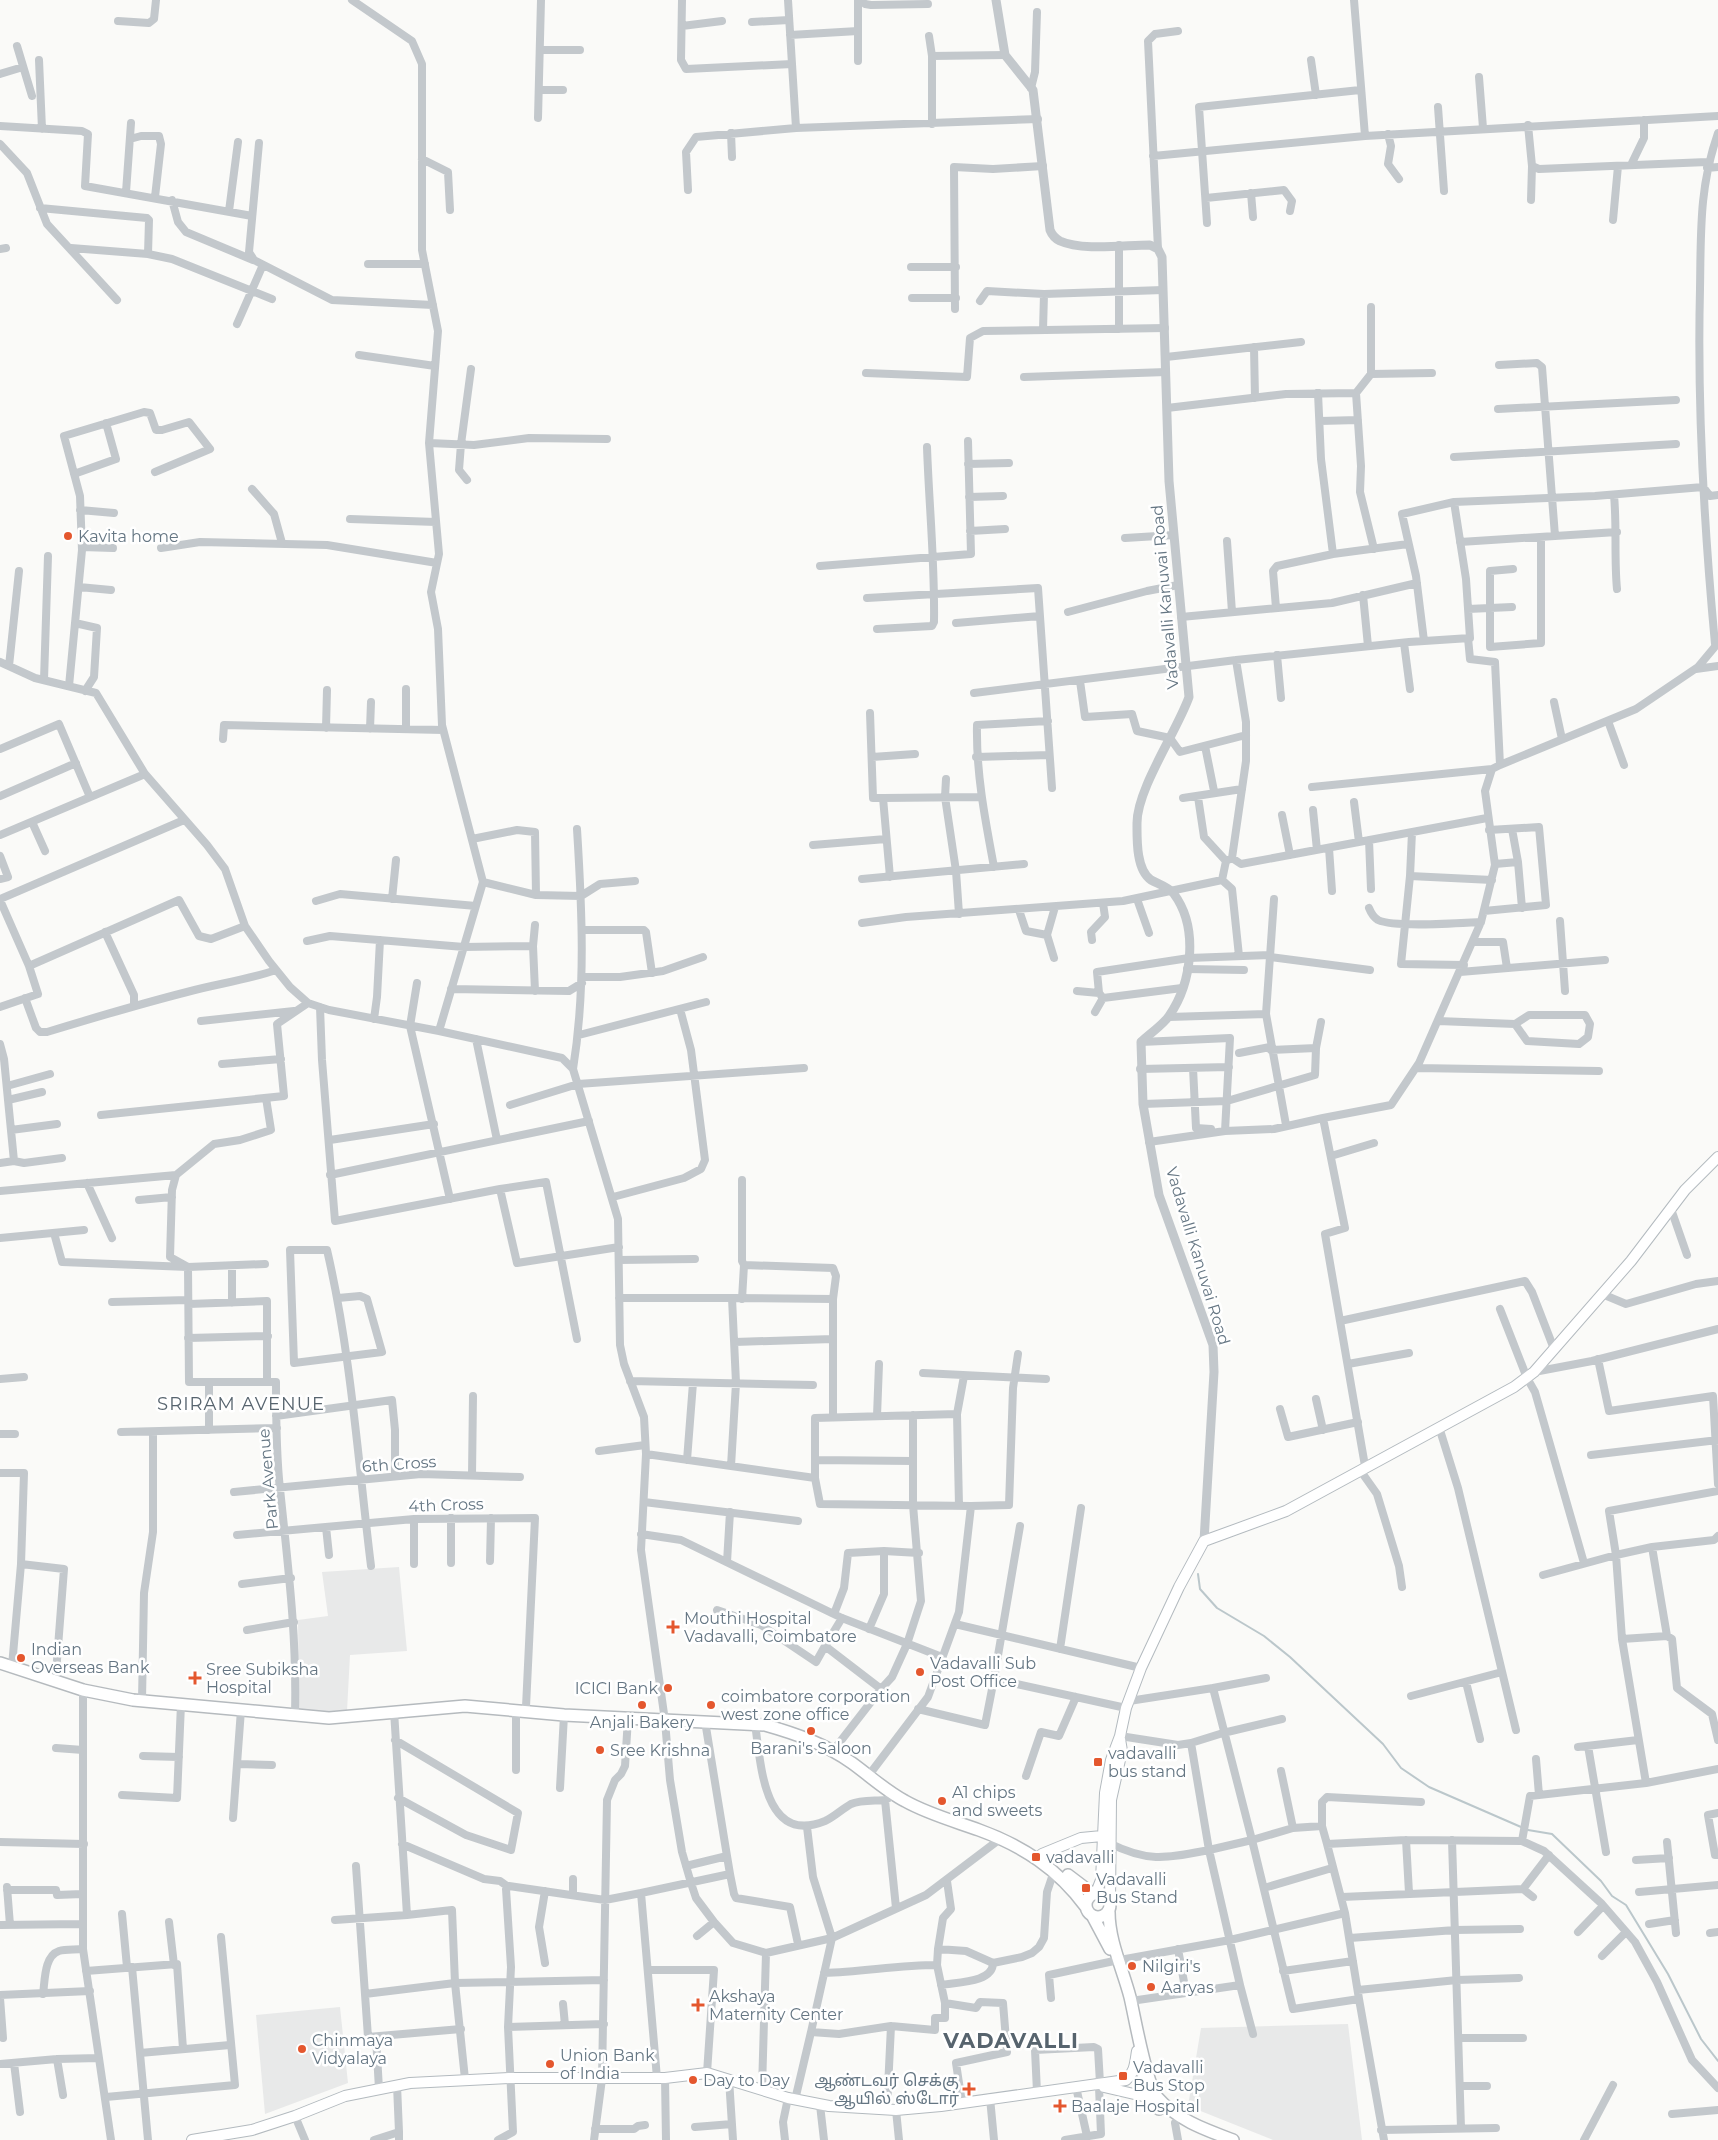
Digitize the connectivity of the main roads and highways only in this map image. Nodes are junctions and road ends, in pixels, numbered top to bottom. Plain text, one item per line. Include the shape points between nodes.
1 (1718, 1157) edge
2 (0, 1662) edge
3 (521, 1710) junction
4 (664, 1718) junction
5 (870, 1773) junction
6 (1105, 1840) junction
7 (1040, 1856) junction
8 (1095, 1894) junction
9 (1086, 1907) junction
10 (1109, 1907) junction
11 (1093, 1916) junction
12 (1117, 1960) junction
13 (1137, 2051) junction
14 (1145, 2062) junction
15 (1126, 2080) junction
16 (1142, 2080) junction
17 (1099, 2085) junction
18 (1112, 2088) junction
19 (1150, 2094) junction
20 (192, 2140) edge
21 (1217, 2140) edge
22 (1233, 2140) edge

1 - 6 main road via 1685,1190 1554,1349 1514,1387 1286,1511 1204,1540 1141,1668 1127,1705 1105,1793
2 - 3 main road via 83,1690 142,1700 241,1710 330,1718 446,1706
3 - 4 main road
3 - 4 main road via 564,1715
4 - 5 main road via 755,1724 814,1740
4 - 5 main road via 762,1719 813,1735 836,1747
5 - 7 main road via 916,1802 1000,1833
5 - 7 main road via 890,1798
6 - 7 main road via 1081,1838
6 - 8 main road via 1101,1880
6 - 10 main road
7 - 8 main road
7 - 9 main road
8 - 9 main road via 1088,1899
8 - 10 main road via 1106,1896
9 - 11 main road
10 - 11 main road via 1100,1918
10 - 12 main road
11 - 12 main road
12 - 13 main road
12 - 14 main road via 1131,2001
13 - 15 main road via 1135,2065
13 - 16 main road
14 - 16 main road
14 - 19 main road
15 - 16 main road
15 - 17 main road
16 - 18 main road via 1135,2087
16 - 19 main road
17 - 18 main road
17 - 20 main road via 892,2109 820,2105 707,2073 661,2078 465,2079 397,2085 345,2096 252,2130
18 - 19 main road
19 - 21 main road via 1176,2123
19 - 22 main road via 1185,2120

